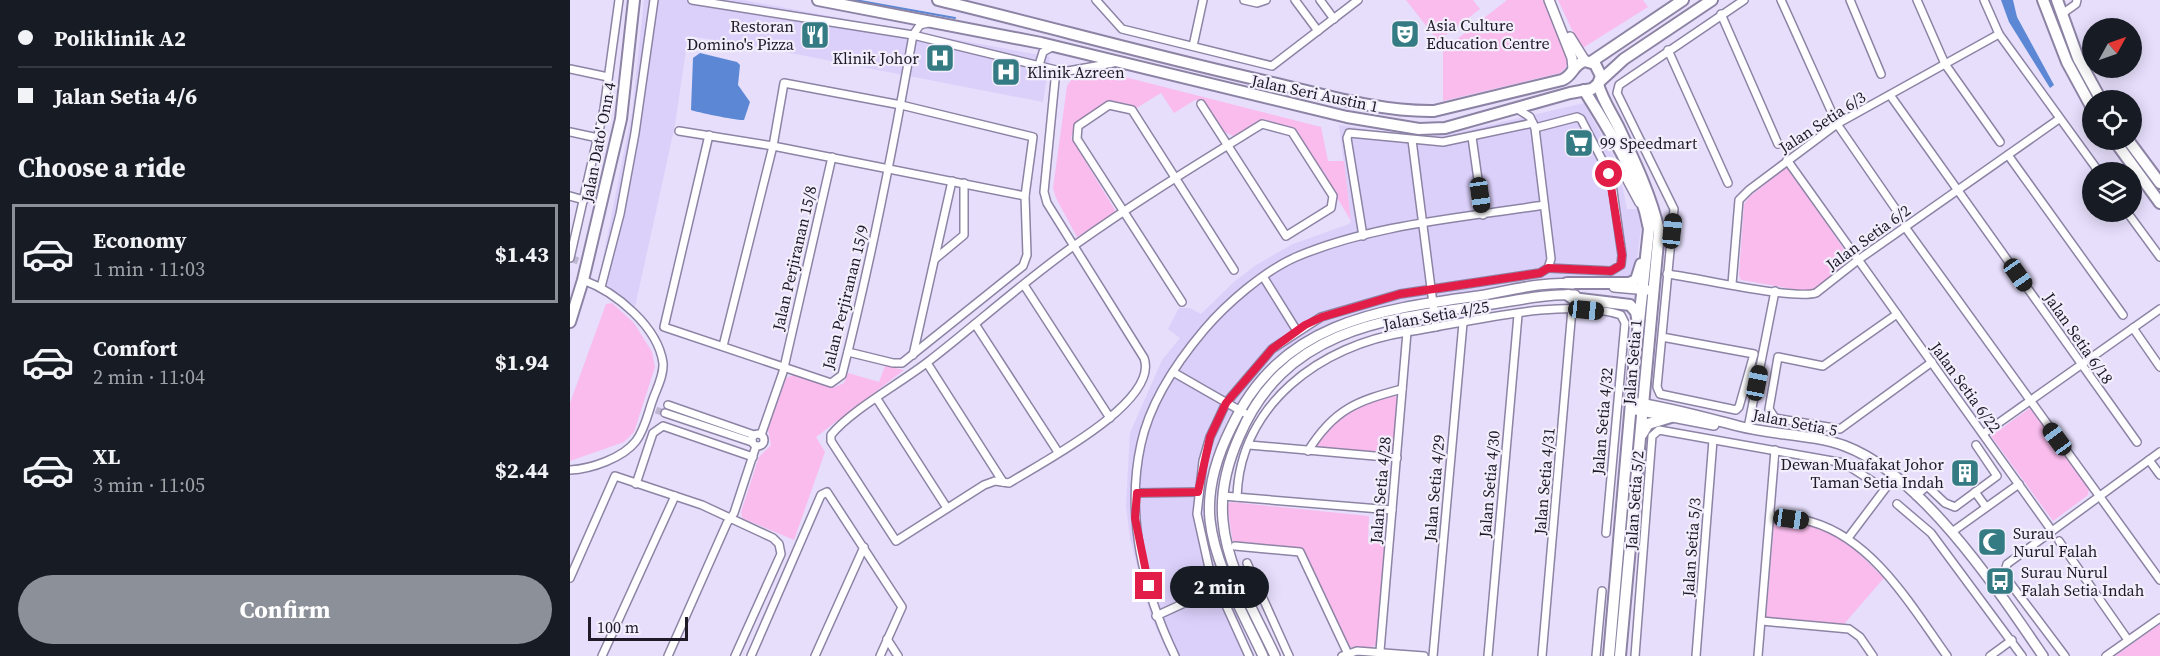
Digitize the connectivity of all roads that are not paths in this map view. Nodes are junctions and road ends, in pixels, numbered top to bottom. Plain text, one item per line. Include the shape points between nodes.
1 (619, 0) edge
2 (634, 0) edge
3 (654, 0) edge
4 (692, 0) edge
5 (818, 0) edge
6 (938, 0) edge
7 (1096, 0) edge
8 (1203, 0) edge
9 (1245, 0) edge
10 (1266, 0) edge
11 (1295, 0) edge
12 (1320, 0) edge
13 (1358, 0) edge
14 (1551, 0) edge
15 (1683, 0) edge
16 (1712, 0) edge
17 (1744, 0) edge
18 (1781, 0) edge
19 (1850, 0) edge
20 (1917, 0) edge
21 (1984, 0) edge
22 (2043, 0) edge
23 (2057, 0) edge
24 (2077, 0) edge
25 (1721, 14) junction
26 (2062, 14) junction
27 (899, 15) junction
28 (1334, 19) junction
29 (936, 21) junction
30 (1043, 26) junction
31 (1318, 31) junction
32 (1999, 34) junction
33 (913, 35) junction
34 (1041, 43) junction
35 (1054, 46) junction
36 (1193, 46) junction
37 (1668, 50) junction
38 (1588, 61) junction
39 (1117, 62) junction
40 (1945, 64) junction
41 (1039, 65) junction
42 (570, 69) edge
43 (1056, 70) junction
44 (1572, 71) junction
45 (1881, 74) dead end
46 (608, 77) junction
47 (1599, 82) junction
48 (1584, 90) junction
49 (2082, 90) edge
50 (2096, 90) edge
51 (1890, 95) junction
52 (1201, 104) dead end
53 (901, 105) junction
54 (1516, 108) junction
55 (2059, 119) junction
56 (1533, 122) junction
57 (1837, 124) junction
58 (680, 131) dead end
59 (570, 132) edge
60 (709, 135) junction
61 (1472, 136) junction
62 (598, 138) junction
63 (1412, 140) junction
64 (2000, 142) dead end
65 (1778, 144) dead end
66 (1228, 145) junction
67 (773, 146) junction
68 (2121, 150) edge
69 (2135, 150) edge
70 (2008, 155) junction
71 (832, 157) junction
72 (1787, 160) junction
73 (2091, 162) edge
74 (891, 168) junction
75 (1609, 174) junction
76 (1176, 179) junction
77 (952, 181) junction
78 (964, 183) junction
79 (1728, 183) dead end
80 (2160, 183) edge
81 (1958, 189) junction
82 (1025, 195) junction
83 (570, 196) edge
84 (584, 200) junction
85 (2160, 203) edge
86 (1544, 205) junction
87 (1643, 206) junction
88 (1897, 211) dead end
89 (1124, 213) junction
90 (1483, 214) junction
91 (2134, 222) edge
92 (1423, 224) junction
93 (1905, 227) junction
94 (1649, 228) junction
95 (1363, 236) junction
96 (1074, 246) junction
97 (2160, 257) edge
98 (935, 259) junction
99 (576, 260) edge
100 (1858, 260) junction
101 (1548, 268) junction
102 (1234, 270) dead end
103 (1668, 274) junction
104 (1264, 278) junction
105 (583, 280) junction
106 (1731, 284) junction
107 (1024, 285) junction
108 (602, 287) junction
109 (1431, 288) junction
110 (1567, 289) junction
111 (1775, 291) junction
112 (1648, 296) junction
113 (1182, 302) dead end
114 (1434, 307) junction
115 (1572, 309) junction
116 (2160, 309) edge
117 (1618, 314) joint
118 (1898, 314) junction
119 (1518, 315) junction
120 (2123, 315) dead end
121 (570, 322) edge
122 (1463, 323) junction
123 (975, 324) junction
124 (1436, 327) junction
125 (2133, 328) junction
126 (1297, 331) junction
127 (1407, 332) junction
128 (1662, 337) junction
129 (723, 346) junction
130 (848, 352) junction
131 (913, 355) junction
132 (1932, 362) junction
133 (927, 363) junction
134 (2081, 365) junction
135 (782, 366) junction
136 (2160, 367) edge
137 (1634, 368) junction
138 (1173, 372) junction
139 (1402, 389) junction
140 (877, 399) junction
141 (2030, 401) junction
142 (1226, 403) junction
143 (668, 405) tunnel mouth
144 (1637, 406) junction
145 (665, 413) tunnel mouth
146 (1243, 413) junction
147 (1671, 417) junction
148 (1110, 418) junction
149 (1737, 426) junction
150 (1748, 428) junction
151 (1983, 434) junction
152 (1640, 437) junction
153 (756, 440) junction
154 (1713, 440) junction
155 (2137, 442) dead end
156 (1249, 445) junction
157 (1976, 445) dead end
158 (1775, 450) junction
159 (1308, 451) junction
160 (1058, 452) junction
161 (2160, 452) edge
162 (753, 457) junction
163 (1397, 458) junction
164 (2149, 460) junction
165 (570, 470) edge
166 (2160, 475) edge
167 (1894, 477) junction
168 (1003, 482) junction
169 (1875, 483) dead end
170 (636, 484) junction
171 (2019, 484) junction
172 (1198, 492) junction
173 (1975, 492) junction
174 (1137, 493) junction
175 (675, 496) junction
176 (1223, 496) junction
177 (1916, 496) junction
178 (2098, 496) junction
179 (1237, 497) junction
180 (1897, 504) dead end
181 (1986, 507) junction
182 (947, 508) junction
183 (1392, 510) junction
184 (1771, 516) junction
185 (731, 518) junction
186 (2052, 531) junction
187 (1952, 532) junction
188 (1606, 533) dead end
189 (1848, 538) junction
190 (2059, 541) dead end
191 (1235, 546) dead end
192 (864, 547) junction
193 (1247, 563) dead end
194 (570, 578) edge
195 (1239, 578) junction
196 (2160, 580) edge
197 (1230, 582) junction
198 (1217, 588) junction
199 (1602, 591) dead end
200 (1156, 616) junction
201 (2160, 618) edge
202 (1762, 621) junction
203 (888, 639) junction
204 (2012, 640) junction
205 (2128, 640) junction
206 (1380, 651) junction
207 (1345, 655) edge
208 (602, 656) edge
209 (668, 656) edge
210 (735, 656) edge
211 (751, 656) edge
212 (815, 656) edge
213 (880, 656) edge
214 (898, 656) edge
215 (1175, 656) edge
216 (1249, 656) edge
217 (1263, 656) edge
218 (1275, 656) edge
219 (1289, 656) edge
220 (1424, 656) edge
221 (1433, 656) edge
222 (1488, 656) edge
223 (1542, 656) edge
224 (1596, 656) edge
225 (1609, 656) edge
226 (1620, 656) edge
227 (1635, 656) edge
228 (1696, 656) edge
229 (1758, 656) edge
230 (1873, 656) edge
231 (1947, 656) edge
232 (1990, 656) edge
233 (2022, 656) edge
234 (2043, 656) edge
235 (2065, 656) edge
236 (2106, 656) edge

1 - 46 street
2 - 99 main road, Jalan Dato' Onn 4 via 621,119
3 - 108 street via 635,133
4 - 33 street
5 - 27 main road, Jalan Seri Austin 1
6 - 30 main road, Jalan Seri Austin 1
7 - 36 street via 1122,29
8 - 36 street
9 - 10 street
11 - 31 street
12 - 28 street
13 - 28 street
14 - 38 street via 1577,51
14 - 44 street via 1572,58
15 - 38 main road
16 - 47 main road via 1624,59
17 - 25 street
18 - 57 street
19 - 45 street
20 - 40 street
21 - 32 street
22 - 49 main road
23 - 26 main road
24 - 26 street
25 - 37 street
25 - 65 street
26 - 50 main road via 2078,58
27 - 29 main road, Jalan Seri Austin 1
27 - 33 street via 912,25
28 - 31 street
29 - 33 street via 920,25
29 - 34 main road, Jalan Seri Austin 1
30 - 34 main road
30 - 44 main road, Jalan Seri Austin 1 via 1187,64 1414,111 1434,111 1562,81
31 - 36 street via 1272,66
32 - 40 street, Jalan Setia 6/3
32 - 55 street
33 - 41 street
33 - 53 street, Jalan Perjiranan 15/9
34 - 35 main road, Jalan Seri Austin 1
35 - 39 main road, Jalan Seri Austin 1
35 - 41 street via 1043,52
37 - 79 street
37 - 103 street via 1619,85 1617,93 1674,209
38 - 44 main road
38 - 47 main road via 1598,67
39 - 43 street
39 - 54 main road, Jalan Seri Austin 1 via 1347,117 1419,129 1445,128
40 - 51 street, Jalan Setia 6/3
40 - 64 street
41 - 43 street
42 - 46 street
43 - 96 street via 1044,192
44 - 48 main road via 1573,83
46 - 62 street
47 - 48 main road
47 - 112 main road, Jalan Setia 1 via 1654,208 1659,231
48 - 54 main road, Jalan Seri Austin 1
48 - 87 main road, Jalan Setia 1 via 1619,146
51 - 57 street, Jalan Setia 6/3
51 - 81 street, Jalan Setia 6/18
52 - 66 street
53 - 67 street via 784,83
53 - 74 street, Jalan Perjiranan 15/9
53 - 82 street via 1032,138
54 - 56 street
55 - 70 street, Jalan Setia 6/2
55 - 73 street
56 - 61 street
56 - 75 street via 1580,118
56 - 86 street
57 - 72 street, Jalan Setia 6/3
57 - 88 street
58 - 60 street
59 - 62 street
60 - 67 street
60 - 129 street, Jalan Perjiranan 15/9 via 664,327
61 - 63 street via 1443,142
61 - 90 street
62 - 84 street
63 - 92 street
63 - 95 street via 1350,134 1347,138
66 - 66 street via 1286,236 1331,208 1333,196 1288,129 1262,124
66 - 76 street
67 - 71 street
67 - 129 street
68 - 85 main road
69 - 80 main road
70 - 81 street, Jalan Setia 6/2
70 - 120 street
71 - 74 street
71 - 135 street, Jalan Perjiranan 15/8
72 - 100 street, Jalan Setia 6/22
72 - 106 street, Jalan Setia 6/3 via 1739,200
74 - 77 street
74 - 130 street, Jalan Perjiranan 15/9
75 - 87 street via 1624,175
75 - 101 street via 1621,265 1611,271
76 - 89 street
76 - 89 street via 1132,110 1109,105 1078,126 1076,135
76 - 102 street
77 - 78 street
77 - 98 street
78 - 82 street
78 - 98 street via 964,235
81 - 93 street, Jalan Setia 6/2
81 - 134 street, Jalan Setia 6/18
82 - 131 street via 1025,263
83 - 84 street
84 - 99 street
86 - 90 street
86 - 101 street via 1551,259
87 - 94 main road, Jalan Setia 1
89 - 96 street
89 - 113 street
90 - 92 street
91 - 97 street
92 - 95 street
92 - 109 street
93 - 100 street, Jalan Setia 6/2
93 - 141 street
94 - 110 main road via 1636,280
94 - 112 main road, Jalan Setia 1
95 - 104 street via 1295,258
96 - 107 street
96 - 148 street via 1147,366 1134,398
98 - 131 street
99 - 105 main road, Jalan Dato' Onn 4
100 - 111 street, Jalan Setia 6/2 via 1816,293
100 - 118 street, Jalan Setia 6/22
101 - 109 street via 1540,273
103 - 106 street, Jalan Setia 6/2
103 - 128 street
104 - 126 street
104 - 138 street via 1235,296 1185,352
105 - 108 street
105 - 121 main road, Jalan Dato' Onn 4
106 - 111 street, Jalan Setia 6/2
107 - 123 street
107 - 148 street
108 - 165 street via 631,310 657,348 662,371 653,409 628,449 595,465
109 - 114 street
109 - 126 street via 1345,309
110 - 112 street
110 - 114 street
110 - 137 main road via 1572,298 1630,305 1636,312 1639,320
111 - 150 street
112 - 137 main road, Jalan Setia 1
112 - 144 main road, Jalan Setia 1
114 - 124 street
114 - 146 street via 1332,337 1284,371
115 - 117 street, Jalan Setia 4/25
115 - 119 street, Jalan Setia 4/25
115 - 223 street, Jalan Setia 4/31
116 - 125 street
117 - 188 street, Jalan Setia 4/32 via 1625,323
118 - 132 street, Jalan Setia 6/22
118 - 132 street via 1823,366 1778,357 1771,414 1775,418 1840,429
119 - 122 street, Jalan Setia 4/25
119 - 222 street, Jalan Setia 4/30
122 - 124 street, Jalan Setia 4/25
122 - 221 street, Jalan Setia 4/29
123 - 133 street
123 - 160 street
124 - 127 street, Jalan Setia 4/25
125 - 134 street
125 - 136 street
126 - 142 street via 1272,349
127 - 139 street, Jalan Setia 4/28
127 - 156 street, Jalan Setia 4/25 via 1388,334 1336,352 1296,378 1261,419
128 - 128 street via 1754,354 1741,405 1736,410 1660,394
129 - 135 street, Jalan Perjiranan 15/9
130 - 131 street via 898,364
130 - 135 street, Jalan Perjiranan 15/9 via 842,375 833,383
132 - 151 street, Jalan Setia 6/22
133 - 140 street
133 - 168 street
134 - 141 street
134 - 155 street, Jalan Setia 6/18
135 - 153 street, Jalan Perjiranan 15/8
137 - 144 main road, Jalan Setia 1
138 - 142 street
138 - 174 street via 1152,411 1141,444
139 - 159 street via 1359,401 1324,428
139 - 163 street, Jalan Setia 4/28
140 - 182 street
140 - 182 street via 831,435 837,450 896,540
141 - 151 street
141 - 178 street
142 - 146 street
142 - 172 street via 1210,437
143 - 153 street
144 - 147 street, Jalan Setia 5
144 - 149 street, Jalan Setia 5
144 - 152 main road, Jalan Setia 1
144 - 225 main road, Jalan Setia 1
145 - 153 street
146 - 176 street via 1226,466
146 - 197 street via 1217,461 1211,494 1213,536
147 - 149 street, Jalan Setia 5
147 - 152 main road via 1648,424
148 - 160 street
149 - 150 street, Jalan Setia 5
150 - 167 street, Jalan Setia 5 via 1845,446
151 - 171 street, Jalan Setia 6/22
152 - 226 main road, Jalan Setia 1
153 - 162 street, Jalan Perjiranan 15/8
154 - 158 street, Jalan Setia 5/2
154 - 227 street, Jalan Setia 5/2 via 1659,430 1652,436
154 - 228 street, Jalan Setia 5/3
156 - 159 street
156 - 179 street, Jalan Setia 4/25 via 1238,471
157 - 173 street via 1997,476
158 - 169 street, Jalan Setia 5/2 via 1844,463
158 - 184 street
159 - 163 street
160 - 168 street via 1009,483
161 - 164 street
162 - 170 street via 663,426 653,432
162 - 185 street, Jalan Perjiranan 15/8
163 - 183 street, Jalan Setia 4/28
164 - 166 street
164 - 178 street
167 - 177 street, Jalan Setia 5
167 - 189 street
168 - 182 street via 984,485
170 - 175 street
170 - 194 street via 615,476
171 - 181 street
171 - 186 street, Jalan Setia 6/22
172 - 174 street
172 - 198 street via 1197,514
173 - 177 street via 1955,507 1927,486
173 - 181 street
174 - 200 street via 1135,518
175 - 185 street
175 - 208 street
176 - 179 street
176 - 195 street via 1225,537
177 - 187 street, Jalan Setia 5
178 - 186 street
178 - 196 street
179 - 183 street
180 - 204 street via 1931,533
181 - 187 street
183 - 206 street, Jalan Setia 4/28
184 - 189 street via 1812,522
184 - 202 street
185 - 209 street, Jalan Perjiranan 15/8
185 - 210 street via 773,538 781,547
186 - 235 street via 2007,564 2004,575
187 - 234 street, Jalan Setia 5
189 - 231 street via 1889,576
190 - 205 street
191 - 207 street via 1302,554
192 - 203 street via 902,607
192 - 211 street via 824,492
192 - 212 street
193 - 219 street
195 - 197 street
195 - 218 street
197 - 198 street
197 - 217 street
198 - 200 street
198 - 216 street
199 - 224 street
200 - 215 street
201 - 205 street
202 - 229 street
202 - 230 street via 1849,629
203 - 213 street
203 - 214 street
204 - 232 street
204 - 233 street
205 - 236 street
206 - 207 street
206 - 220 street

